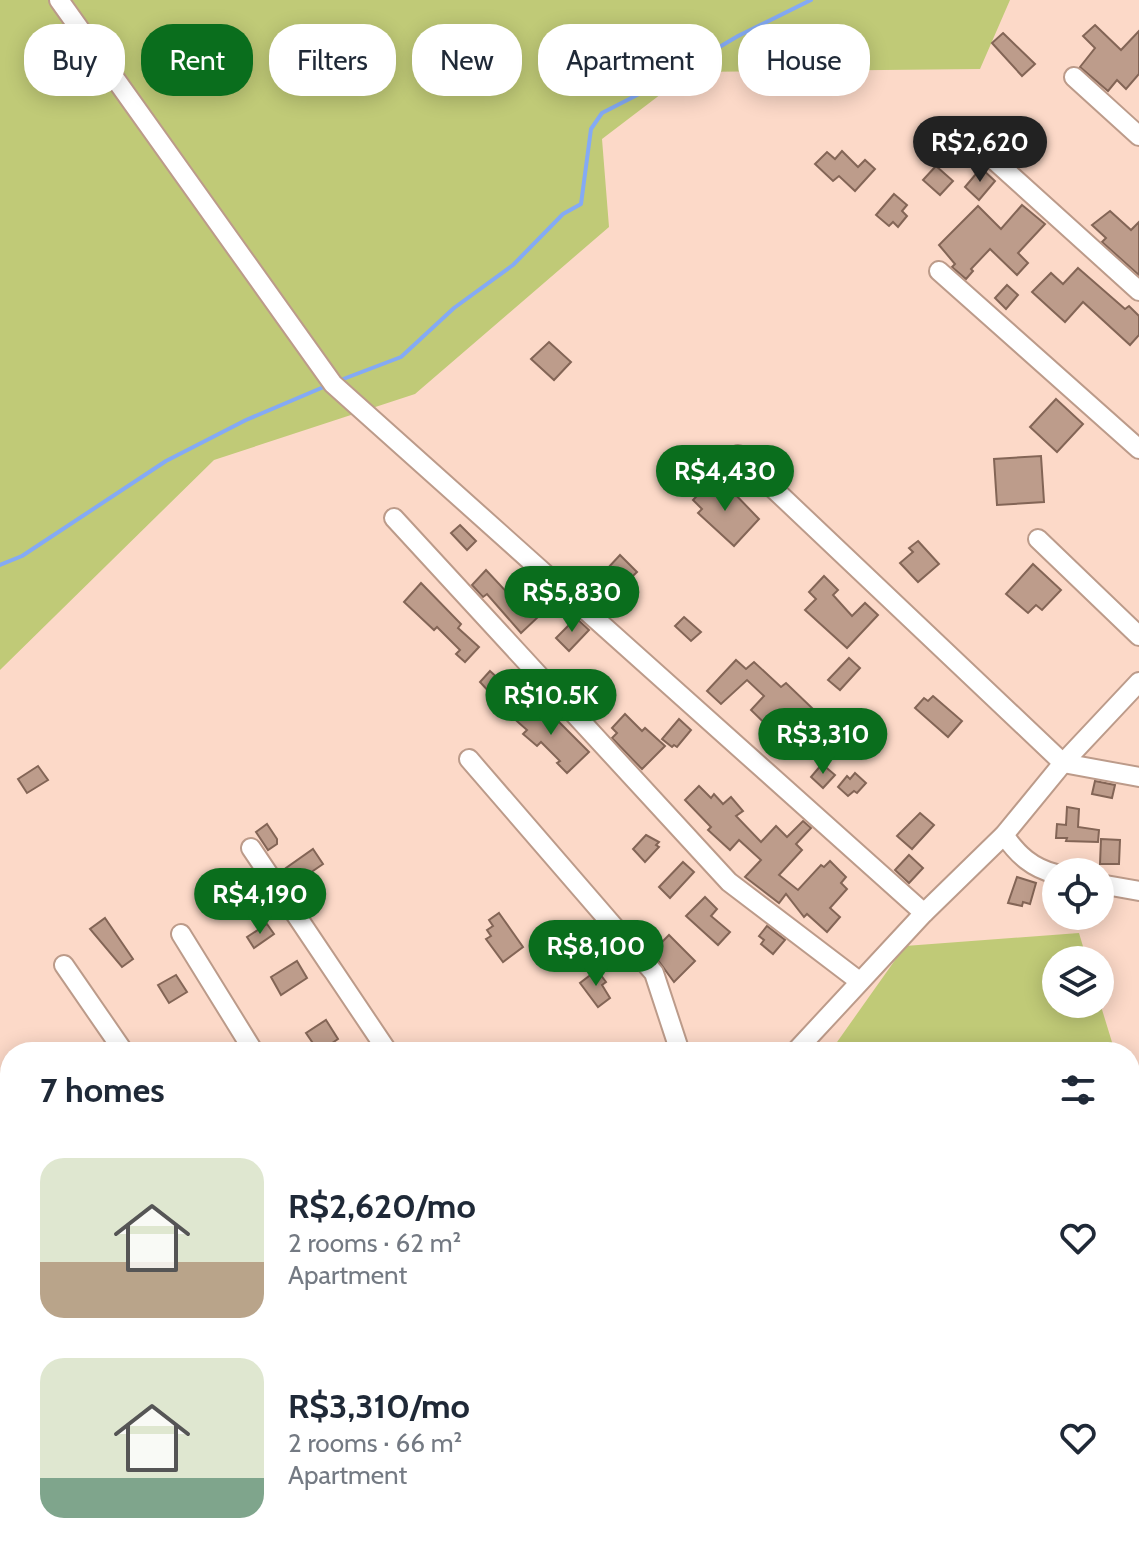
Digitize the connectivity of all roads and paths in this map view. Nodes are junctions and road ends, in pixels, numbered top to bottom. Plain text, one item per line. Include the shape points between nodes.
1 (59, 0) edge
2 (1074, 77) dead end
3 (1139, 136) edge
4 (983, 150) dead end
5 (939, 271) dead end
6 (1139, 291) edge
7 (1139, 449) edge
8 (738, 455) dead end
9 (394, 518) dead end
10 (1038, 539) dead end
11 (1139, 636) edge
12 (1139, 682) edge
13 (469, 759) dead end
14 (1063, 763) junction
15 (1139, 777) edge
16 (1004, 835) junction
17 (251, 848) dead end
18 (1042, 870) edge
19 (1114, 887) edge
20 (1139, 891) edge
21 (924, 913) junction
22 (181, 934) dead end
23 (64, 965) dead end
24 (859, 981) junction
25 (117, 1042) edge
26 (248, 1042) edge
27 (381, 1042) edge
28 (677, 1042) edge
29 (804, 1042) edge

1 - 21 street via 333,384
2 - 3 street
4 - 6 street
5 - 7 street
8 - 14 street
9 - 24 street via 729,882
10 - 11 street
12 - 14 street
13 - 28 street via 654,973
14 - 15 street
14 - 16 street
16 - 18 street via 1018,855
16 - 21 street
17 - 27 street
19 - 20 street
21 - 24 street
22 - 26 street
23 - 25 street
24 - 29 street

